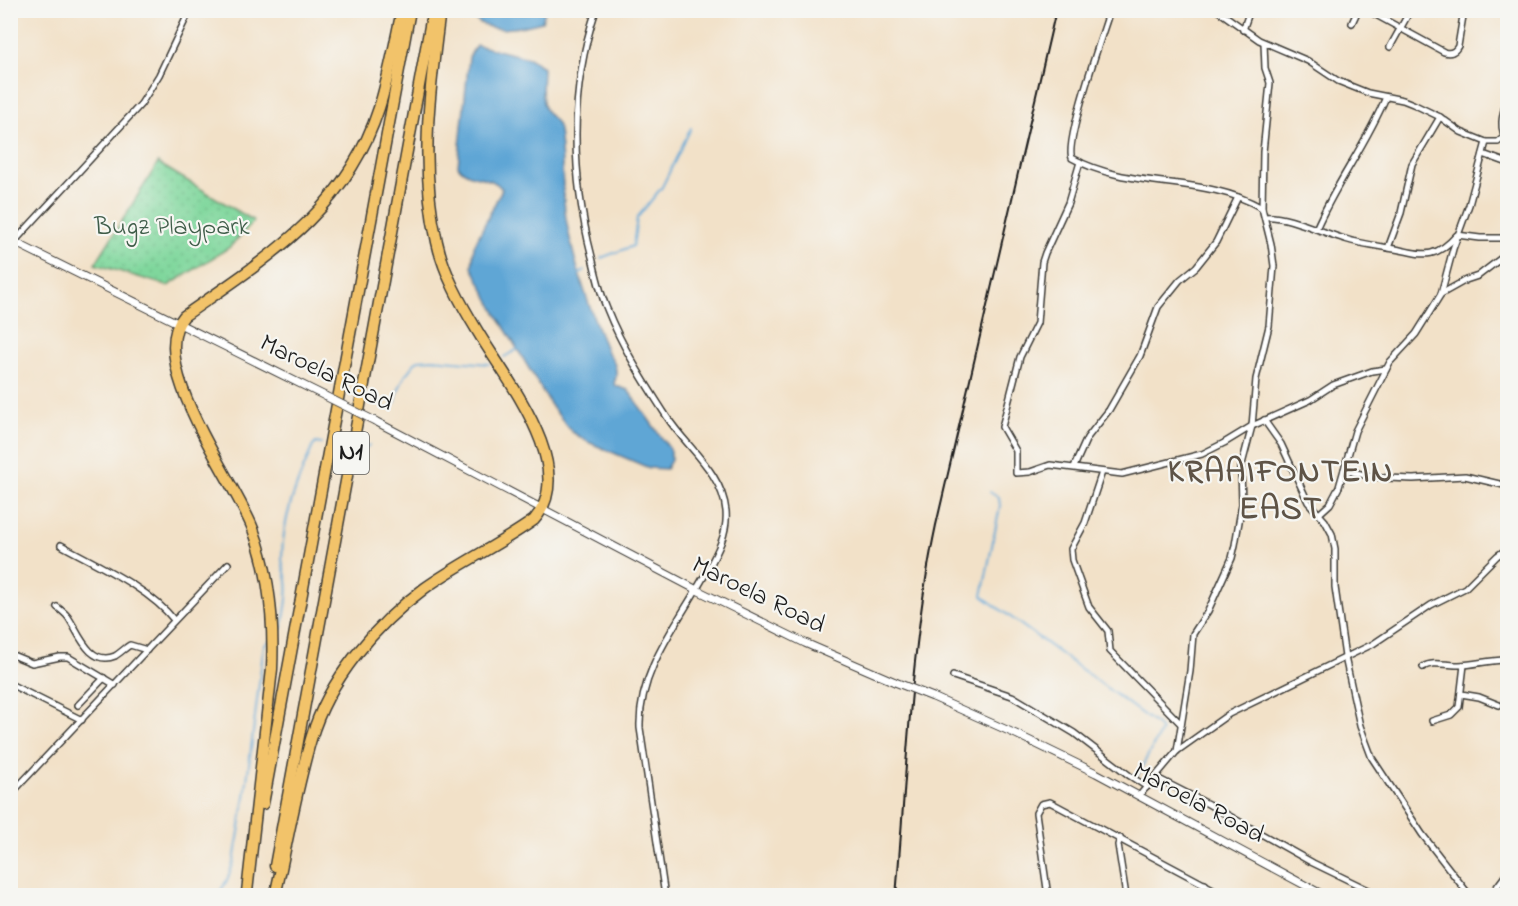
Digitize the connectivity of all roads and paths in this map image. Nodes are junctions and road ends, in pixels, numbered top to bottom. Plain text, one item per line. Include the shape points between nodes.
1 (190, 10) edge
2 (402, 10) edge
3 (410, 10) edge
4 (433, 10) edge
5 (440, 10) edge
6 (596, 10) edge
7 (1110, 10) edge
8 (1217, 10) edge
9 (1250, 10) edge
10 (1358, 10) edge
11 (1367, 10) edge
12 (1464, 10) edge
13 (1410, 11) edge
14 (1352, 23) dead end
15 (1400, 28) junction
16 (1243, 30) junction
17 (1264, 43) junction
18 (1390, 47) dead end
19 (1508, 94) edge
20 (1386, 97) junction
21 (1440, 117) junction
22 (1506, 138) edge
23 (1486, 142) junction
24 (1482, 154) junction
25 (1080, 162) junction
26 (1508, 163) edge
27 (1238, 197) junction
28 (1262, 208) junction
29 (1265, 217) junction
30 (1316, 229) junction
31 (1457, 236) junction
32 (1508, 238) edge
33 (12, 241) edge
34 (1389, 248) junction
35 (1508, 253) edge
36 (1442, 294) junction
37 (177, 324) junction
38 (1386, 369) junction
39 (1264, 420) junction
40 (1252, 426) junction
41 (1074, 467) junction
42 (1344, 470) junction
43 (1102, 472) junction
44 (1508, 486) edge
45 (544, 509) junction
46 (1319, 514) junction
47 (61, 545) dead end
48 (1508, 548) edge
49 (228, 564) dead end
50 (697, 590) junction
51 (57, 607) dead end
52 (174, 621) junction
53 (147, 650) junction
54 (10, 654) edge
55 (1345, 657) junction
56 (1508, 660) edge
57 (1464, 665) junction
58 (1423, 667) dead end
59 (953, 676) dead end
60 (104, 678) junction
61 (10, 684) edge
62 (114, 685) junction
63 (1461, 694) junction
64 (78, 705) dead end
65 (1499, 705) dead end
66 (82, 720) junction
67 (1432, 721) dead end
68 (1181, 724) junction
69 (1177, 751) junction
70 (1155, 777) junction
71 (1147, 787) junction
72 (10, 795) edge
73 (1139, 796) junction
74 (1120, 838) junction
75 (1508, 872) edge
76 (1205, 884) junction
77 (247, 894) edge
78 (270, 896) edge
79 (275, 896) edge
80 (664, 896) edge
81 (1048, 896) edge
82 (1126, 896) edge
83 (1203, 896) edge
84 (1226, 896) edge
85 (1325, 896) edge
86 (1381, 896) edge
87 (1470, 896) edge
88 (1490, 896) edge

1 - 33 street via 141,104
2 - 37 highway via 378,110 353,165 335,192 277,251
3 - 77 highway, N1
4 - 78 highway, N1
5 - 45 highway via 426,139 432,221 454,290 537,429 547,469
6 - 50 street via 583,58 577,109 576,158 582,210 607,310 670,423 706,465 722,493 726,524 722,540
7 - 25 street via 1070,150 1072,158
8 - 16 street
9 - 16 street
10 - 14 street
11 - 15 street
12 - 15 street via 1458,46 1452,52 1444,52
13 - 15 street
15 - 18 street
16 - 17 street
17 - 20 street via 1308,61 1351,87
17 - 28 street via 1270,83
19 - 22 street via 1502,128
20 - 21 street via 1403,100
20 - 30 street
21 - 23 street via 1461,132
21 - 34 street via 1412,164
22 - 23 street
23 - 24 street
24 - 26 street
24 - 31 street
25 - 27 street via 1141,181 1204,188
25 - 41 street via 1068,203 1042,262 1037,323 1020,357 1002,427 1016,451 1016,473 1050,465
27 - 28 street
27 - 41 street via 1212,248 1158,307 1140,356 1109,410 1087,438
28 - 29 street
29 - 30 street
29 - 40 street via 1274,266 1269,326 1254,387
30 - 34 street
31 - 32 street
31 - 34 street via 1444,248 1426,255
31 - 36 street
33 - 37 street, Maroela Road
35 - 36 street via 1478,276
36 - 38 street via 1416,334
37 - 45 street, Maroela Road, bridge
37 - 77 highway via 174,352 182,390 253,528 271,601 272,669
38 - 39 street via 1332,385 1310,400
38 - 42 street via 1355,431
39 - 40 street
39 - 46 street via 1281,444 1308,502
40 - 43 street via 1202,454 1129,473
40 - 68 street via 1241,468 1242,504 1232,558 1194,634
41 - 43 street
42 - 44 street via 1387,478 1466,476
42 - 46 street via 1334,497
43 - 68 street via 1085,523 1071,549 1072,560 1089,607 1108,632 1110,651
45 - 50 street, Maroela Road
45 - 79 highway via 526,526 426,588 396,612 374,633 342,675 312,738
46 - 55 street via 1334,542 1335,587
47 - 52 street via 126,581 160,604
48 - 55 street via 1465,588 1431,604 1386,636
49 - 52 street
50 - 73 street, Maroela Road, bridge via 805,643 1049,749
50 - 80 street via 652,666 640,713
51 - 53 street via 86,647 99,656 113,657 133,644
52 - 53 street
53 - 62 street
54 - 60 street via 32,663 68,657
55 - 69 street via 1240,707
55 - 87 street via 1360,726 1372,758 1422,834
56 - 57 street
57 - 58 street
57 - 63 street
59 - 71 street via 1012,696 1074,733
60 - 62 street
60 - 64 street
61 - 66 street
62 - 66 street
63 - 65 street
63 - 67 street via 1455,711
66 - 72 street
68 - 69 street
69 - 70 street
70 - 71 street
70 - 86 street
71 - 73 street
73 - 85 street, Maroela Road
74 - 76 street
74 - 81 street via 1053,803 1041,804 1036,817
74 - 82 street
75 - 88 street
76 - 83 street
76 - 84 street

